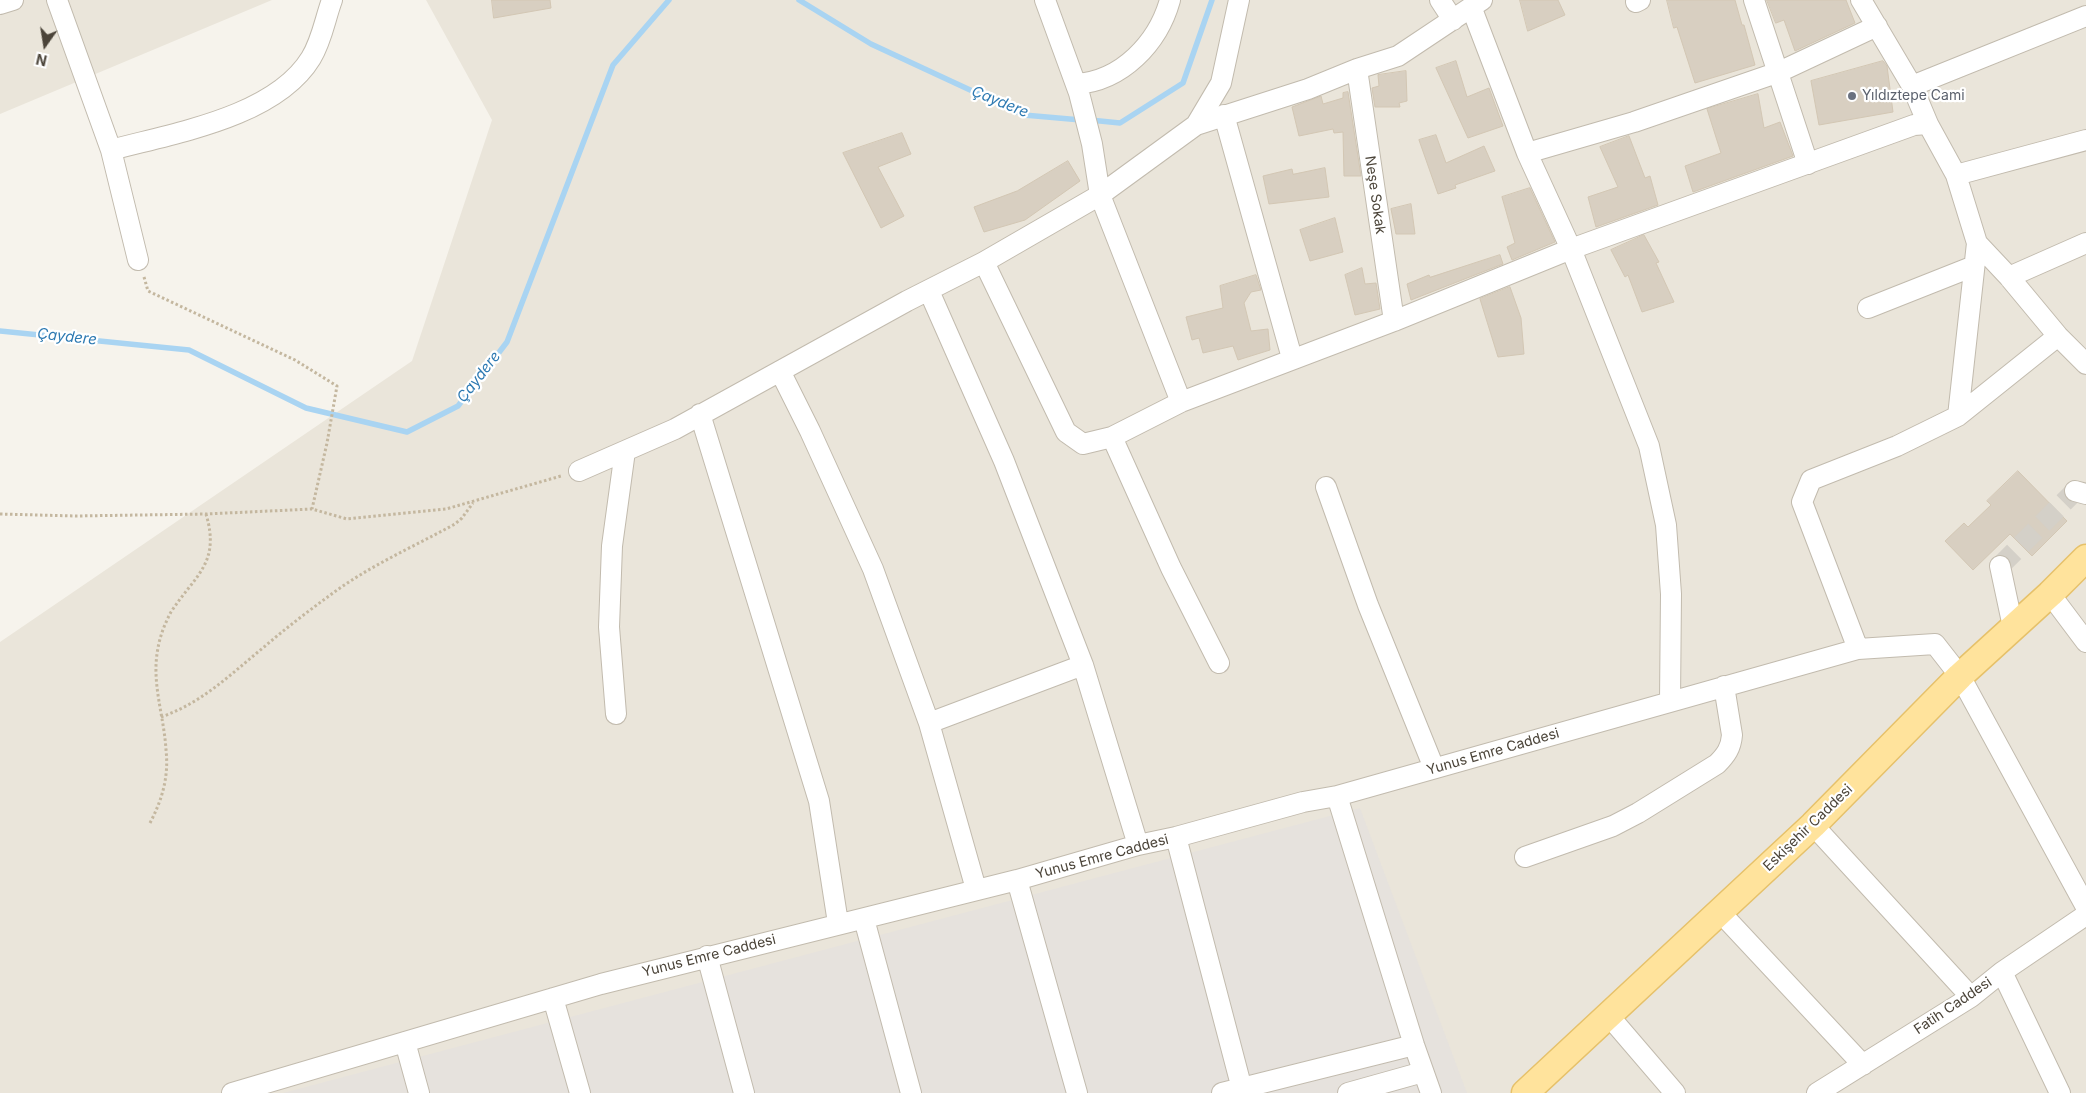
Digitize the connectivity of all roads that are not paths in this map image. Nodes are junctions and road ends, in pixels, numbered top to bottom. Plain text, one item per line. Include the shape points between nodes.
1 (13, 0) edge
2 (57, 0) edge
3 (332, 0) edge
4 (1046, 0) edge
5 (1170, 0) edge
6 (1239, 0) edge
7 (1440, 0) edge
8 (1754, 0) edge
9 (1861, 0) edge
10 (0, 4) edge
11 (1477, 4) edge
12 (2086, 16) edge
13 (1453, 20) junction
14 (1877, 26) junction
15 (1357, 69) junction
16 (1779, 72) junction
17 (1912, 86) junction
18 (1078, 89) junction
19 (1224, 115) junction
20 (1928, 124) junction
21 (1196, 125) junction
22 (2086, 140) edge
23 (111, 150) junction
24 (1527, 153) junction
25 (1808, 164) junction
26 (1956, 175) junction
27 (1100, 195) junction
28 (1977, 243) junction
29 (2086, 243) edge
30 (1571, 249) junction
31 (138, 260) road end
32 (984, 262) junction
33 (1974, 266) junction
34 (2009, 277) junction
35 (928, 291) junction
36 (1868, 308) dead end
37 (1394, 321) junction
38 (2058, 336) junction
39 (1292, 358) junction
40 (2086, 364) edge
41 (780, 371) junction
42 (1181, 402) junction
43 (700, 414) junction
44 (1958, 416) junction
45 (1112, 437) junction
46 (625, 451) junction
47 (579, 471) road end
48 (1326, 487) dead end
49 (2086, 558) edge
50 (2000, 566) dead end
51 (2050, 594) junction
52 (2013, 627) junction
53 (2086, 642) edge
54 (1858, 649) junction
55 (1219, 662) dead end
56 (1083, 665) junction
57 (1960, 676) junction
58 (1724, 686) junction
59 (1670, 701) junction
60 (616, 714) dead end
61 (928, 723) junction
62 (1434, 768) junction
63 (1337, 796) junction
64 (1813, 824) junction
65 (1176, 837) junction
66 (1138, 845) junction
67 (1525, 857) dead end
68 (1017, 880) junction
69 (976, 889) junction
70 (2086, 907) edge
71 (1719, 911) junction
72 (2086, 915) edge
73 (864, 918) junction
74 (838, 924) junction
75 (707, 956) junction
76 (2002, 972) junction
77 (1970, 997) junction
78 (553, 998) junction
79 (1609, 1016) junction
80 (405, 1042) junction
81 (1414, 1045) junction
82 (1863, 1065) junction
83 (1423, 1072) junction
84 (1242, 1089) junction
85 (232, 1093) edge
86 (420, 1093) edge
87 (580, 1093) edge
88 (744, 1093) edge
89 (911, 1093) edge
90 (1077, 1093) edge
91 (1222, 1093) edge
92 (1348, 1093) edge
93 (1431, 1093) edge
94 (1525, 1093) edge
95 (1675, 1093) edge
96 (1817, 1093) edge
97 (2060, 1093) edge

1 - 10 street
2 - 23 street
3 - 23 street via 313,56 295,80 274,96 202,126
4 - 18 street
5 - 18 street via 1166,14 1137,56 1109,77
6 - 21 street via 1221,83
7 - 13 street
8 - 16 street
9 - 14 street
11 - 13 street
11 - 24 street
12 - 17 street
13 - 15 street via 1398,56
14 - 16 street
14 - 17 street
15 - 19 street via 1308,89
15 - 37 street, Neşe Sokak
16 - 24 street via 1634,122
16 - 25 street
17 - 20 street
18 - 27 street via 1092,144
19 - 21 street
19 - 39 street
20 - 25 street via 1914,125
20 - 26 street
21 - 27 street
22 - 26 street
23 - 31 street
24 - 30 street
25 - 30 street
26 - 28 street
27 - 32 street
27 - 42 street
28 - 33 street
28 - 34 street
29 - 34 street
30 - 37 street
30 - 59 street via 1651,454 1666,525 1671,594
32 - 35 street
32 - 45 street via 1066,432 1083,444
33 - 36 street
33 - 44 street
34 - 38 street
35 - 41 street
35 - 56 street via 1004,461
37 - 39 street
38 - 40 street
38 - 44 street
39 - 42 street
41 - 43 street
41 - 61 street via 873,569
42 - 45 street
43 - 46 street
43 - 74 street via 819,801
44 - 54 street via 1897,446 1811,480 1802,502
45 - 55 street via 1162,550
46 - 47 street
46 - 60 street via 612,546 609,627
48 - 62 street via 1368,605
49 - 51 main road, Eskişehir Caddesi
50 - 52 street
51 - 52 main road, Eskişehir Caddesi
51 - 53 street
52 - 57 main road, Eskişehir Caddesi
54 - 57 street, Yunus Emre Caddesi via 1935,644
54 - 58 street, Yunus Emre Caddesi
56 - 61 street
56 - 66 street
57 - 64 main road, Eskişehir Caddesi
57 - 70 street
58 - 59 street, Yunus Emre Caddesi
58 - 67 street via 1732,735 1724,758 1613,826
59 - 62 street, Yunus Emre Caddesi
61 - 69 street
62 - 63 street, Yunus Emre Caddesi
63 - 65 street, Yunus Emre Caddesi via 1303,802
63 - 81 street
64 - 71 main road, Eskişehir Caddesi
64 - 77 street
65 - 66 street, Yunus Emre Caddesi
65 - 84 street
66 - 68 street, Yunus Emre Caddesi
68 - 69 street, Yunus Emre Caddesi
68 - 90 street
69 - 73 street, Yunus Emre Caddesi
71 - 79 main road, Eskişehir Caddesi
71 - 82 street
72 - 76 street, Fatih Caddesi
73 - 74 street, Yunus Emre Caddesi
73 - 89 street
74 - 75 street, Yunus Emre Caddesi
75 - 78 street, Yunus Emre Caddesi
75 - 88 street
76 - 77 street, Fatih Caddesi
76 - 97 street
77 - 82 street, Fatih Caddesi
78 - 80 street, Yunus Emre Caddesi
78 - 87 street
79 - 94 main road, Eskişehir Caddesi
79 - 95 street
80 - 85 street, Yunus Emre Caddesi
80 - 86 street
81 - 83 street
81 - 84 street
82 - 96 street, Fatih Caddesi
83 - 92 street
83 - 93 street
84 - 91 street

